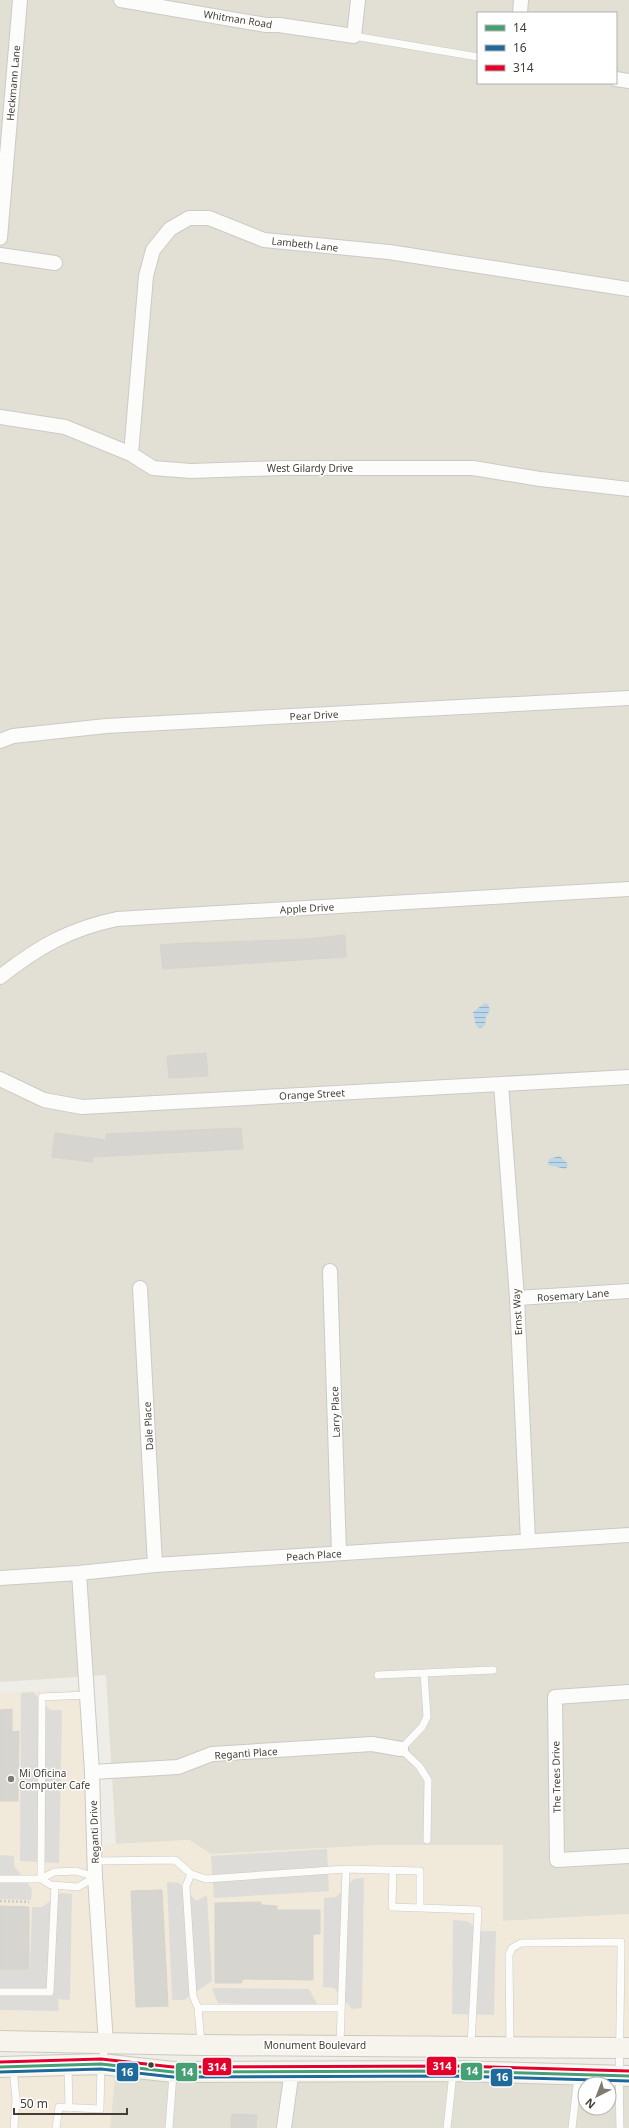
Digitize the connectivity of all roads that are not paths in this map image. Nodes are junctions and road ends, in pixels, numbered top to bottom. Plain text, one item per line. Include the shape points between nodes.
1 (20, 0) edge
2 (122, 0) edge
3 (358, 0) edge
4 (521, 0) edge
5 (520, 12) edge
6 (354, 36) junction
7 (477, 57) edge
8 (617, 79) edge
9 (629, 82) edge
10 (0, 238) edge
11 (0, 255) edge
12 (55, 263) dead end
13 (629, 289) edge
14 (0, 417) edge
15 (131, 454) junction
16 (629, 489) edge
17 (629, 698) edge
18 (0, 742) edge
19 (629, 889) edge
20 (0, 977) edge
21 (629, 1077) edge
22 (0, 1079) edge
23 (501, 1084) junction
24 (330, 1271) dead end
25 (140, 1288) dead end
26 (629, 1291) edge
27 (516, 1298) junction
28 (629, 1535) edge
29 (528, 1541) junction
30 (339, 1553) junction
31 (155, 1565) junction
32 (79, 1572) junction
33 (0, 1578) edge
34 (492, 1670) dead end
35 (424, 1673) junction
36 (378, 1675) dead end
37 (629, 1692) edge
38 (87, 1695) junction
39 (401, 1749) junction
40 (92, 1772) junction
41 (426, 1840) dead end
42 (629, 1856) edge
43 (95, 1860) junction
44 (346, 1869) junction
45 (393, 1870) junction
46 (191, 1874) junction
47 (95, 1877) junction
48 (0, 1879) edge
49 (41, 1879) junction
50 (55, 1886) junction
51 (420, 1908) junction
52 (0, 1992) edge
53 (198, 2008) junction
54 (342, 2008) junction
55 (0, 2041) edge
56 (106, 2044) junction
57 (201, 2045) junction
58 (340, 2045) junction
59 (510, 2046) junction
60 (470, 2047) junction
61 (625, 2048) edge
62 (101, 2064) junction
63 (6, 2066) edge
64 (68, 2066) junction
65 (292, 2070) junction
66 (454, 2071) junction
67 (173, 2072) junction
68 (578, 2074) junction
69 (624, 2076) edge
70 (69, 2108) junction
71 (14, 2128) edge
72 (56, 2128) edge
73 (169, 2128) edge
74 (284, 2128) edge
75 (447, 2128) edge
76 (572, 2128) edge
77 (620, 2128) edge

1 - 10 street, Heckmann Lane
2 - 6 street, Whitman Road via 266,25
3 - 6 street
4 - 5 street
6 - 7 lane
8 - 9 street
11 - 12 street
13 - 15 street, Lambeth Lane via 389,252 264,240 208,218 189,218 170,229 153,250 146,276
14 - 15 street, West Gilardy Drive via 65,426
15 - 16 street, West Gilardy Drive via 153,468 191,471 282,468 473,468
17 - 18 street, Pear Drive via 106,726 13,736
19 - 20 street, Apple Drive via 117,919 90,925 60,937 30,953
21 - 23 street, Orange Street
22 - 23 street, Orange Street via 44,1100 82,1106
23 - 27 street, Ernst Way
24 - 30 street, Larry Place
25 - 31 street, Dale Place
26 - 27 street, Rosemary Lane
27 - 29 street, Ernst Way
28 - 29 street, Peach Place
29 - 30 street, Peach Place
30 - 31 street, Peach Place
31 - 32 street, Peach Place
32 - 33 street, Peach Place
32 - 38 street, Reganti Drive
34 - 35 lane
35 - 36 lane
35 - 39 lane via 427,1717 422,1727
37 - 42 street, The Trees Drive via 555,1697 557,1860
38 - 40 street, Reganti Drive
38 - 49 lane via 42,1697
39 - 40 street, Reganti Place via 372,1744 212,1754 178,1767
39 - 41 lane via 419,1766 428,1780
40 - 43 street, Reganti Drive
43 - 46 lane via 175,1860
43 - 47 street, Reganti Drive
44 - 45 lane
44 - 46 lane via 206,1879
44 - 54 lane
45 - 51 lane via 420,1871
45 - 51 lane via 392,1907
46 - 53 lane via 186,1886 193,1996
47 - 49 lane via 76,1871 54,1872
47 - 50 lane via 78,1887
47 - 56 street, Reganti Drive
48 - 49 lane
49 - 50 lane
50 - 52 lane via 50,1992
51 - 60 lane via 478,1910
53 - 54 lane
53 - 57 lane
54 - 58 lane
55 - 56 main road, Monument Boulevard
56 - 57 main road, Monument Boulevard
56 - 62 lane
57 - 58 main road, Monument Boulevard
58 - 60 main road, Monument Boulevard
59 - 60 main road, Monument Boulevard
59 - 61 main road, Monument Boulevard
59 - 61 lane via 509,1955 512,1948 521,1943 622,1942
61 - 69 lane
62 - 64 main road
62 - 67 main road
62 - 70 lane via 100,2109
63 - 64 main road
63 - 71 lane via 16,2098
64 - 70 lane
65 - 66 main road
65 - 67 main road
65 - 74 street
66 - 68 main road
66 - 75 lane
67 - 73 lane
68 - 69 main road
68 - 76 lane
69 - 77 lane
70 - 72 lane via 59,2107

